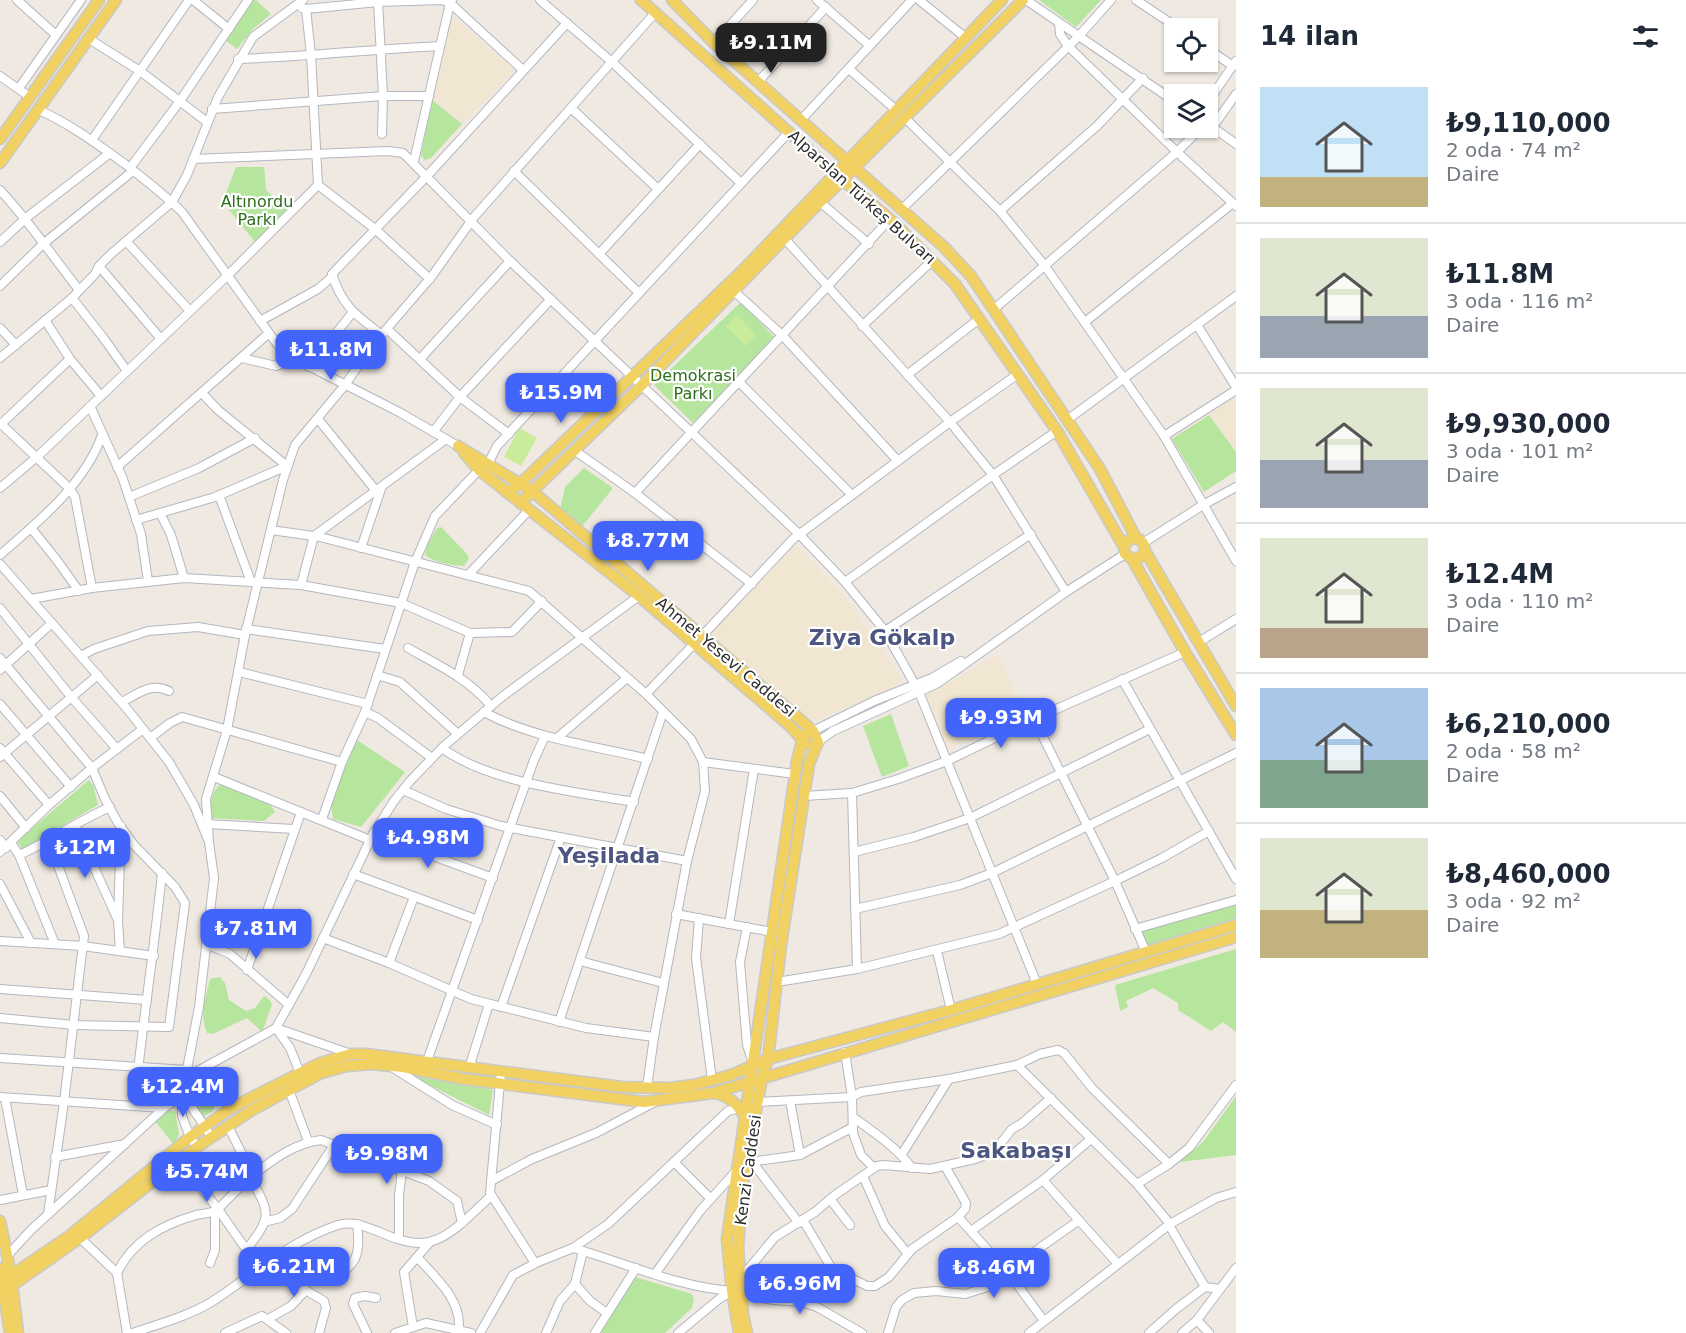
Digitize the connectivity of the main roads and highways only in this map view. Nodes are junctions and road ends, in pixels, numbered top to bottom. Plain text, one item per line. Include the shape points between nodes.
1 (99, 0) edge
2 (116, 0) edge
3 (641, 0) edge
4 (672, 0) edge
5 (1002, 0) edge
6 (1024, 0) edge
7 (0, 139) edge
8 (0, 163) edge
9 (850, 165) junction
10 (839, 177) junction
11 (458, 446) road end
12 (483, 467) junction
13 (520, 483) junction
14 (532, 491) junction
15 (507, 493) junction
16 (525, 506) junction
17 (1141, 544) junction
18 (1127, 553) junction
19 (698, 640) junction
20 (1236, 706) edge
21 (813, 731) junction
22 (1236, 735) edge
23 (802, 741) junction
24 (818, 742) junction
25 (1236, 926) edge
26 (1236, 937) edge
27 (768, 1059) junction
28 (753, 1065) junction
29 (762, 1078) junction
30 (750, 1081) junction
31 (713, 1093) junction
32 (742, 1111) junction
33 (0, 1221) edge
34 (0, 1268) edge
35 (5, 1285) edge
36 (736, 1292) junction
37 (0, 1319) edge
38 (13, 1333) edge
39 (739, 1333) edge
40 (747, 1333) edge

1 - 7 main road
2 - 8 main road
3 - 10 main road, Alparslan Türkeş Bulvarı
4 - 9 main road, Alparslan Türkeş Bulvarı
5 - 9 main road via 896,110
6 - 9 main road via 905,118
9 - 10 main road
9 - 17 main road, Alparslan Türkeş Bulvarı via 944,247 971,276 1100,469
10 - 13 main road
10 - 14 main road via 735,292
10 - 18 main road, Alparslan Türkeş Bulvarı via 890,219 955,284 1057,431
11 - 12 main road, Ahmet Yesevi Caddesi
12 - 13 main road, Ahmet Yesevi Caddesi
12 - 15 main road, Ahmet Yesevi Caddesi
13 - 14 main road, Ahmet Yesevi Caddesi
13 - 15 main road
14 - 16 main road
14 - 19 main road, Ahmet Yesevi Caddesi
15 - 16 main road, Ahmet Yesevi Caddesi
16 - 19 main road, Ahmet Yesevi Caddesi
17 - 18 main road via 1130,539
17 - 18 main road via 1142,557
17 - 20 main road, Alparslan Türkeş Bulvarı
18 - 22 main road, Alparslan Türkeş Bulvarı
19 - 21 main road, Ahmet Yesevi Caddesi
19 - 23 main road, Ahmet Yesevi Caddesi
21 - 23 main road via 805,734
21 - 24 main road, Ahmet Yesevi Caddesi
23 - 24 main road via 810,746
23 - 28 main road
24 - 27 main road via 809,764
25 - 27 main road
26 - 29 main road
27 - 28 main road
27 - 29 main road
28 - 30 main road
28 - 35 main road via 712,1080 647,1088 366,1054 320,1063 206,1125
29 - 30 main road
29 - 36 main road, Kenzi Caddesi via 742,1187 740,1279
30 - 31 main road
30 - 32 main road, Kenzi Caddesi
31 - 32 main road via 725,1095
31 - 35 main road via 634,1101 370,1064 321,1073 228,1126 80,1238
32 - 36 main road, Kenzi Caddesi via 727,1239
33 - 35 main road via 7,1256
34 - 35 main road
35 - 38 main road
36 - 39 main road, Kenzi Caddesi
36 - 40 main road, Kenzi Caddesi
37 - 38 main road

